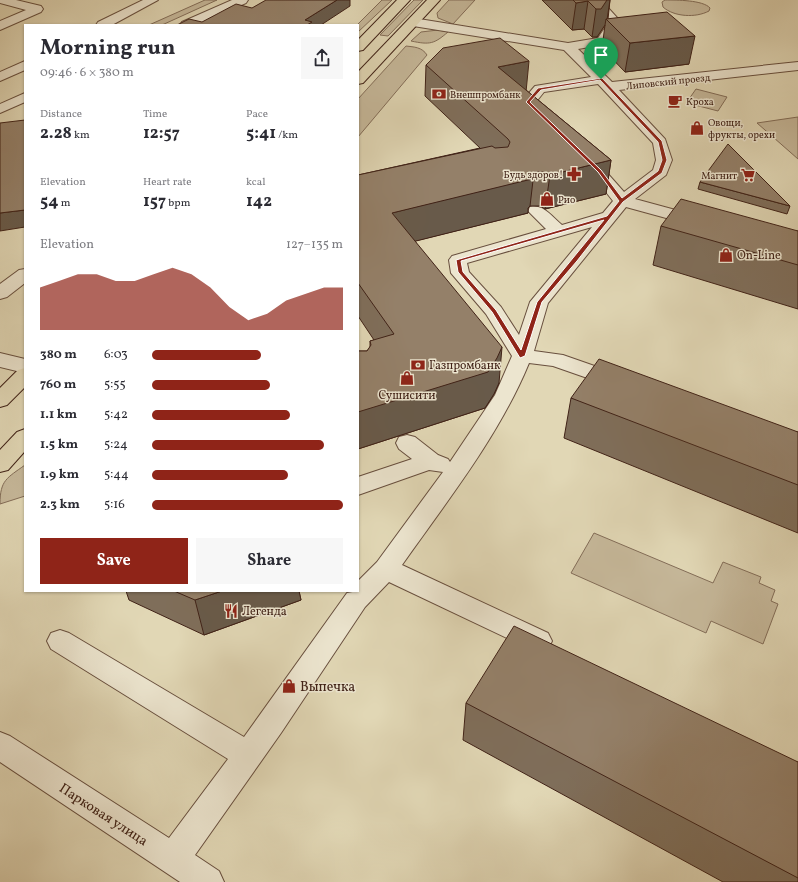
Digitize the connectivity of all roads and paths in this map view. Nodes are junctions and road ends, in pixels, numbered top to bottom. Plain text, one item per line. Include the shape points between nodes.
1 (2, 0) edge
2 (152, 0) edge
3 (242, 0) edge
4 (404, 0) edge
5 (434, 0) edge
6 (595, 0) edge
7 (413, 22) junction
8 (104, 24) edge
9 (188, 24) edge
10 (1, 25) edge
11 (618, 39) edge
12 (602, 41) junction
13 (359, 45) edge
14 (568, 47) junction
15 (24, 65) edge
16 (798, 66) edge
17 (0, 77) edge
18 (359, 79) edge
19 (605, 83) junction
20 (24, 97) edge
21 (0, 109) edge
22 (556, 128) edge
23 (577, 150) edge
24 (615, 209) junction
25 (536, 211) dead end
26 (713, 226) edge
27 (559, 232) junction
28 (24, 275) edge
29 (0, 293) edge
30 (522, 356) junction
31 (0, 360) edge
32 (24, 366) edge
33 (24, 376) edge
34 (637, 388) edge
35 (0, 400) edge
36 (24, 438) edge
37 (407, 443) dead end
38 (430, 461) junction
39 (0, 464) edge
40 (456, 471) junction
41 (359, 486) edge
42 (386, 569) junction
43 (359, 590) edge
44 (352, 596) edge
45 (60, 641) dead end
46 (559, 651) edge
47 (0, 746) edge
48 (248, 755) junction
49 (173, 859) junction
50 (208, 882) edge

1 - 10 street via 37,9
2 - 8 street
3 - 9 street
4 - 13 main road
5 - 7 main road
6 - 12 street via 615,22
7 - 14 street
7 - 18 main road
11 - 12 street
12 - 14 street
14 - 19 street
15 - 17 street
16 - 19 street, Липовский проезд
19 - 22 street, Липовский проезд via 540,89 528,102
19 - 24 street via 660,142 664,160 660,172
20 - 21 street
23 - 24 street via 599,171
24 - 26 street
24 - 27 street
24 - 30 street via 539,302
25 - 27 street
27 - 30 street via 458,260 460,272 494,311
28 - 29 street
30 - 34 street via 556,360
30 - 40 street via 505,396
31 - 32 street
33 - 35 main road
36 - 39 main road
37 - 38 street
38 - 40 street
38 - 41 street
40 - 42 street
42 - 43 street
42 - 46 street
44 - 48 street via 271,724
45 - 48 street
47 - 49 street, Парковая улица
48 - 49 street
49 - 50 street, Парковая улица

